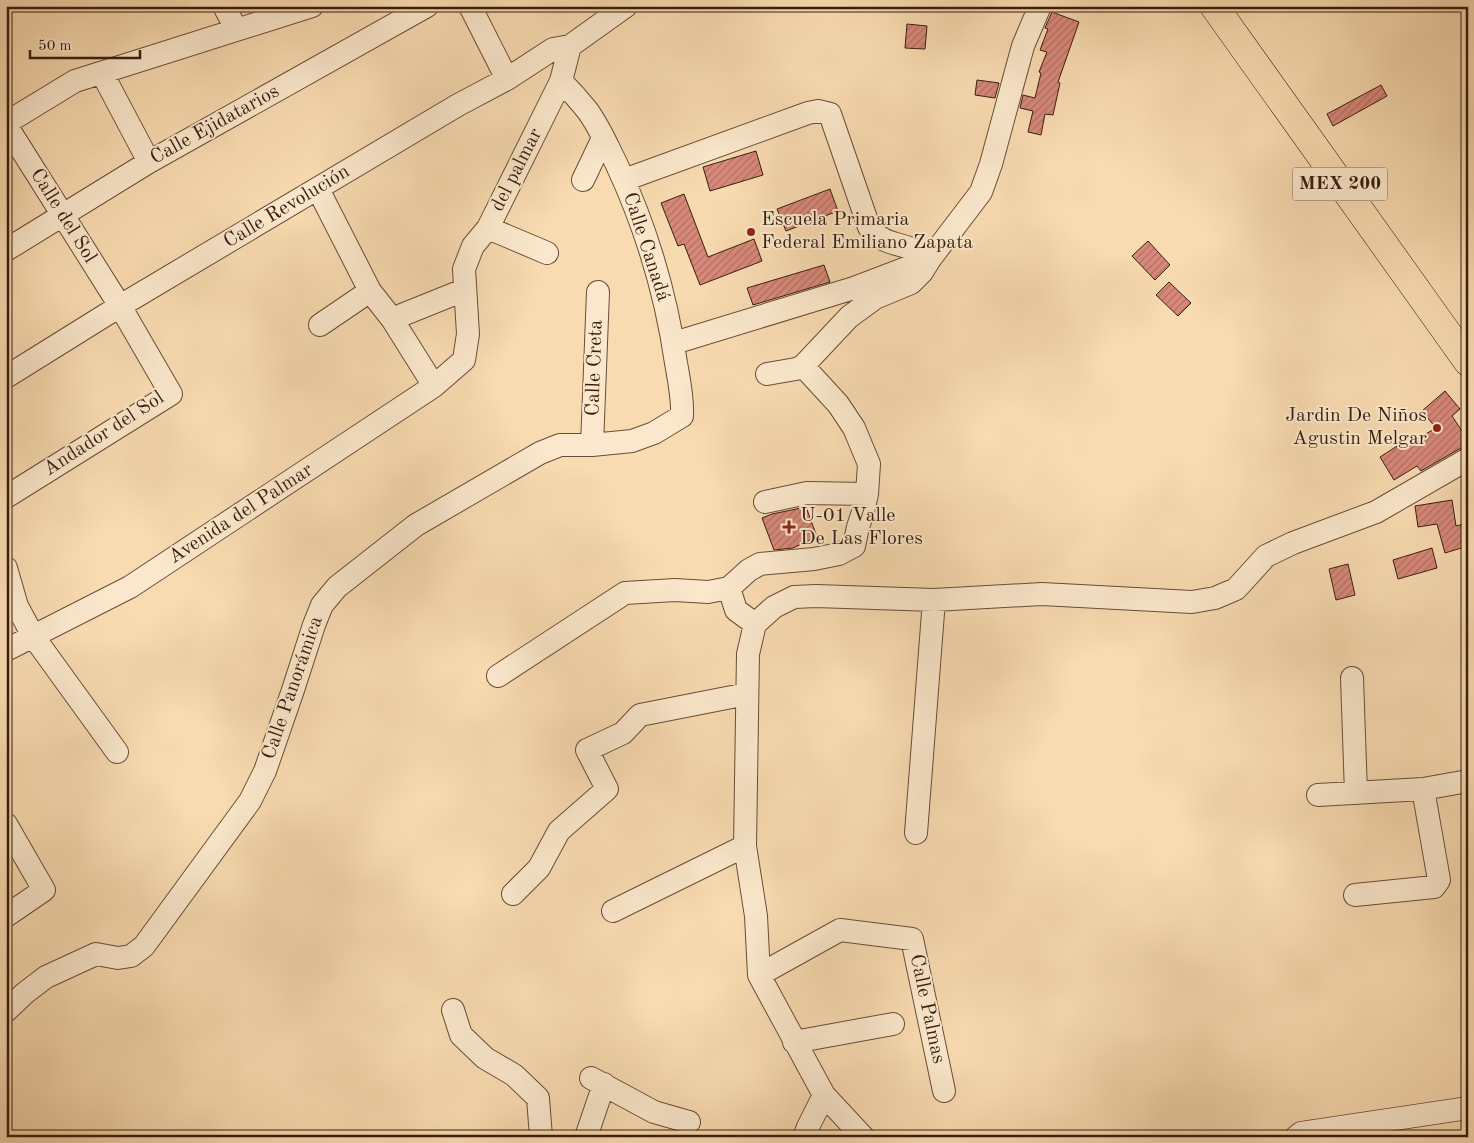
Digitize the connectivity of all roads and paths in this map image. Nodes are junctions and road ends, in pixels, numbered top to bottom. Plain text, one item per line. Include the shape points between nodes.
1 (224, 6) edge
2 (312, 6) edge
3 (427, 6) edge
4 (470, 6) edge
5 (626, 6) edge
6 (1040, 6) edge
7 (1214, 6) edge
8 (236, 30) junction
9 (570, 46) junction
10 (102, 73) junction
11 (507, 79) junction
12 (561, 81) junction
13 (6, 124) edge
14 (604, 138) junction
15 (149, 162) junction
16 (583, 180) dead end
17 (624, 180) junction
18 (318, 189) junction
19 (62, 215) junction
20 (488, 228) junction
21 (6, 250) edge
22 (547, 253) dead end
23 (930, 259) junction
24 (464, 290) junction
25 (370, 291) junction
26 (598, 292) dead end
27 (120, 306) junction
28 (392, 320) junction
29 (320, 325) dead end
30 (674, 342) junction
31 (464, 360) joint
32 (1468, 362) edge
33 (803, 366) junction
34 (767, 374) dead end
35 (6, 377) edge
36 (434, 386) junction
37 (669, 424) joint
38 (592, 445) junction
39 (1468, 459) edge
40 (867, 494) junction
41 (6, 497) edge
42 (765, 502) dead end
43 (814, 560) junction
44 (6, 568) edge
45 (729, 588) junction
46 (816, 596) junction
47 (934, 600) junction
48 (755, 624) junction
49 (33, 636) junction
50 (6, 650) edge
51 (498, 676) dead end
52 (1352, 678) dead end
53 (746, 694) junction
54 (117, 752) dead end
55 (1468, 781) edge
56 (1423, 789) junction
57 (1356, 793) junction
58 (1318, 795) dead end
59 (6, 824) edge
60 (916, 833) dead end
61 (745, 846) junction
62 (513, 894) dead end
63 (1356, 895) dead end
64 (613, 911) dead end
65 (6, 916) edge
66 (759, 975) junction
67 (452, 1010) dead end
68 (6, 1011) edge
69 (893, 1024) dead end
70 (794, 1042) junction
71 (944, 1091) dead end
72 (824, 1094) junction
73 (1468, 1108) edge
74 (1387, 1121) junction
75 (689, 1122) dead end
76 (541, 1137) edge
77 (586, 1137) edge
78 (804, 1137) edge
79 (863, 1137) edge
80 (1296, 1137) edge
81 (1369, 1137) edge

1 - 8 street
2 - 8 street
3 - 15 street, Calle Ejidatarios
4 - 11 street
5 - 9 street
6 - 23 street via 1023,46 981,192
7 - 32 main road, MEX 200
8 - 10 street
9 - 11 street, Calle Revolución via 553,49
9 - 12 street, del palmar
10 - 13 street via 75,82
10 - 15 street
11 - 18 street, Calle Revolución
12 - 14 street, Calle Canadá
12 - 20 street, del palmar
13 - 19 street, Calle del Sol
14 - 16 street
14 - 17 street, Calle Canadá
15 - 19 street, Calle Ejidatarios
17 - 23 street via 808,113 830,114 869,227 891,244 913,249
17 - 30 street, Calle Canadá via 649,242
18 - 25 street
18 - 27 street, Calle Revolución
19 - 21 street, Calle Ejidatarios
19 - 27 street, Calle del Sol
20 - 22 street
20 - 24 street, del palmar via 473,246 464,269
23 - 30 street via 854,288
23 - 33 street via 912,283 876,298 848,316
24 - 28 street
24 - 31 street, del palmar via 468,334
25 - 28 street
25 - 29 street
26 - 38 street, Calle Creta
27 - 35 street, Calle Revolución
27 - 41 street, Andador del Sol via 171,394
28 - 36 street
30 - 37 street, Calle Canadá via 682,416
31 - 36 street, Avenida del Palmar
33 - 34 street
33 - 40 street via 838,404 854,428 868,464
36 - 49 street, Avenida del Palmar via 130,587
37 - 38 street, Calle Panorámica via 632,441
38 - 68 street, Calle Panorámica via 560,445 540,453 416,525 337,587 322,605 265,771 250,801 144,946 131,956 118,958 96,954 46,977
39 - 47 street via 1376,512 1266,556 1236,589 1215,598 1192,602 1042,594
40 - 42 street via 807,493
40 - 43 street via 854,546 839,554
43 - 45 street via 760,564
43 - 46 street
44 - 49 street via 18,606
45 - 48 street via 736,610
45 - 51 street via 708,592 625,593
46 - 47 street
46 - 48 street via 794,598 774,608
47 - 60 street
48 - 53 street via 748,654
49 - 50 street, Avenida del Palmar
49 - 54 street
52 - 57 street
53 - 61 street
53 - 62 street via 640,714 623,733 587,750 607,789 559,831 539,868
55 - 56 street
56 - 57 street
56 - 63 street via 1439,880 1434,887
57 - 58 street
59 - 65 street via 44,890
61 - 64 street
61 - 66 street via 756,916
66 - 70 street
66 - 71 street, Calle Palmas via 840,930 912,939
67 - 76 street via 461,1035 485,1058 514,1075 538,1098
69 - 70 street
70 - 72 street
72 - 78 street
72 - 79 street
73 - 74 street
74 - 80 street via 1301,1133
74 - 81 street
75 - 77 street via 654,1112 598,1081

